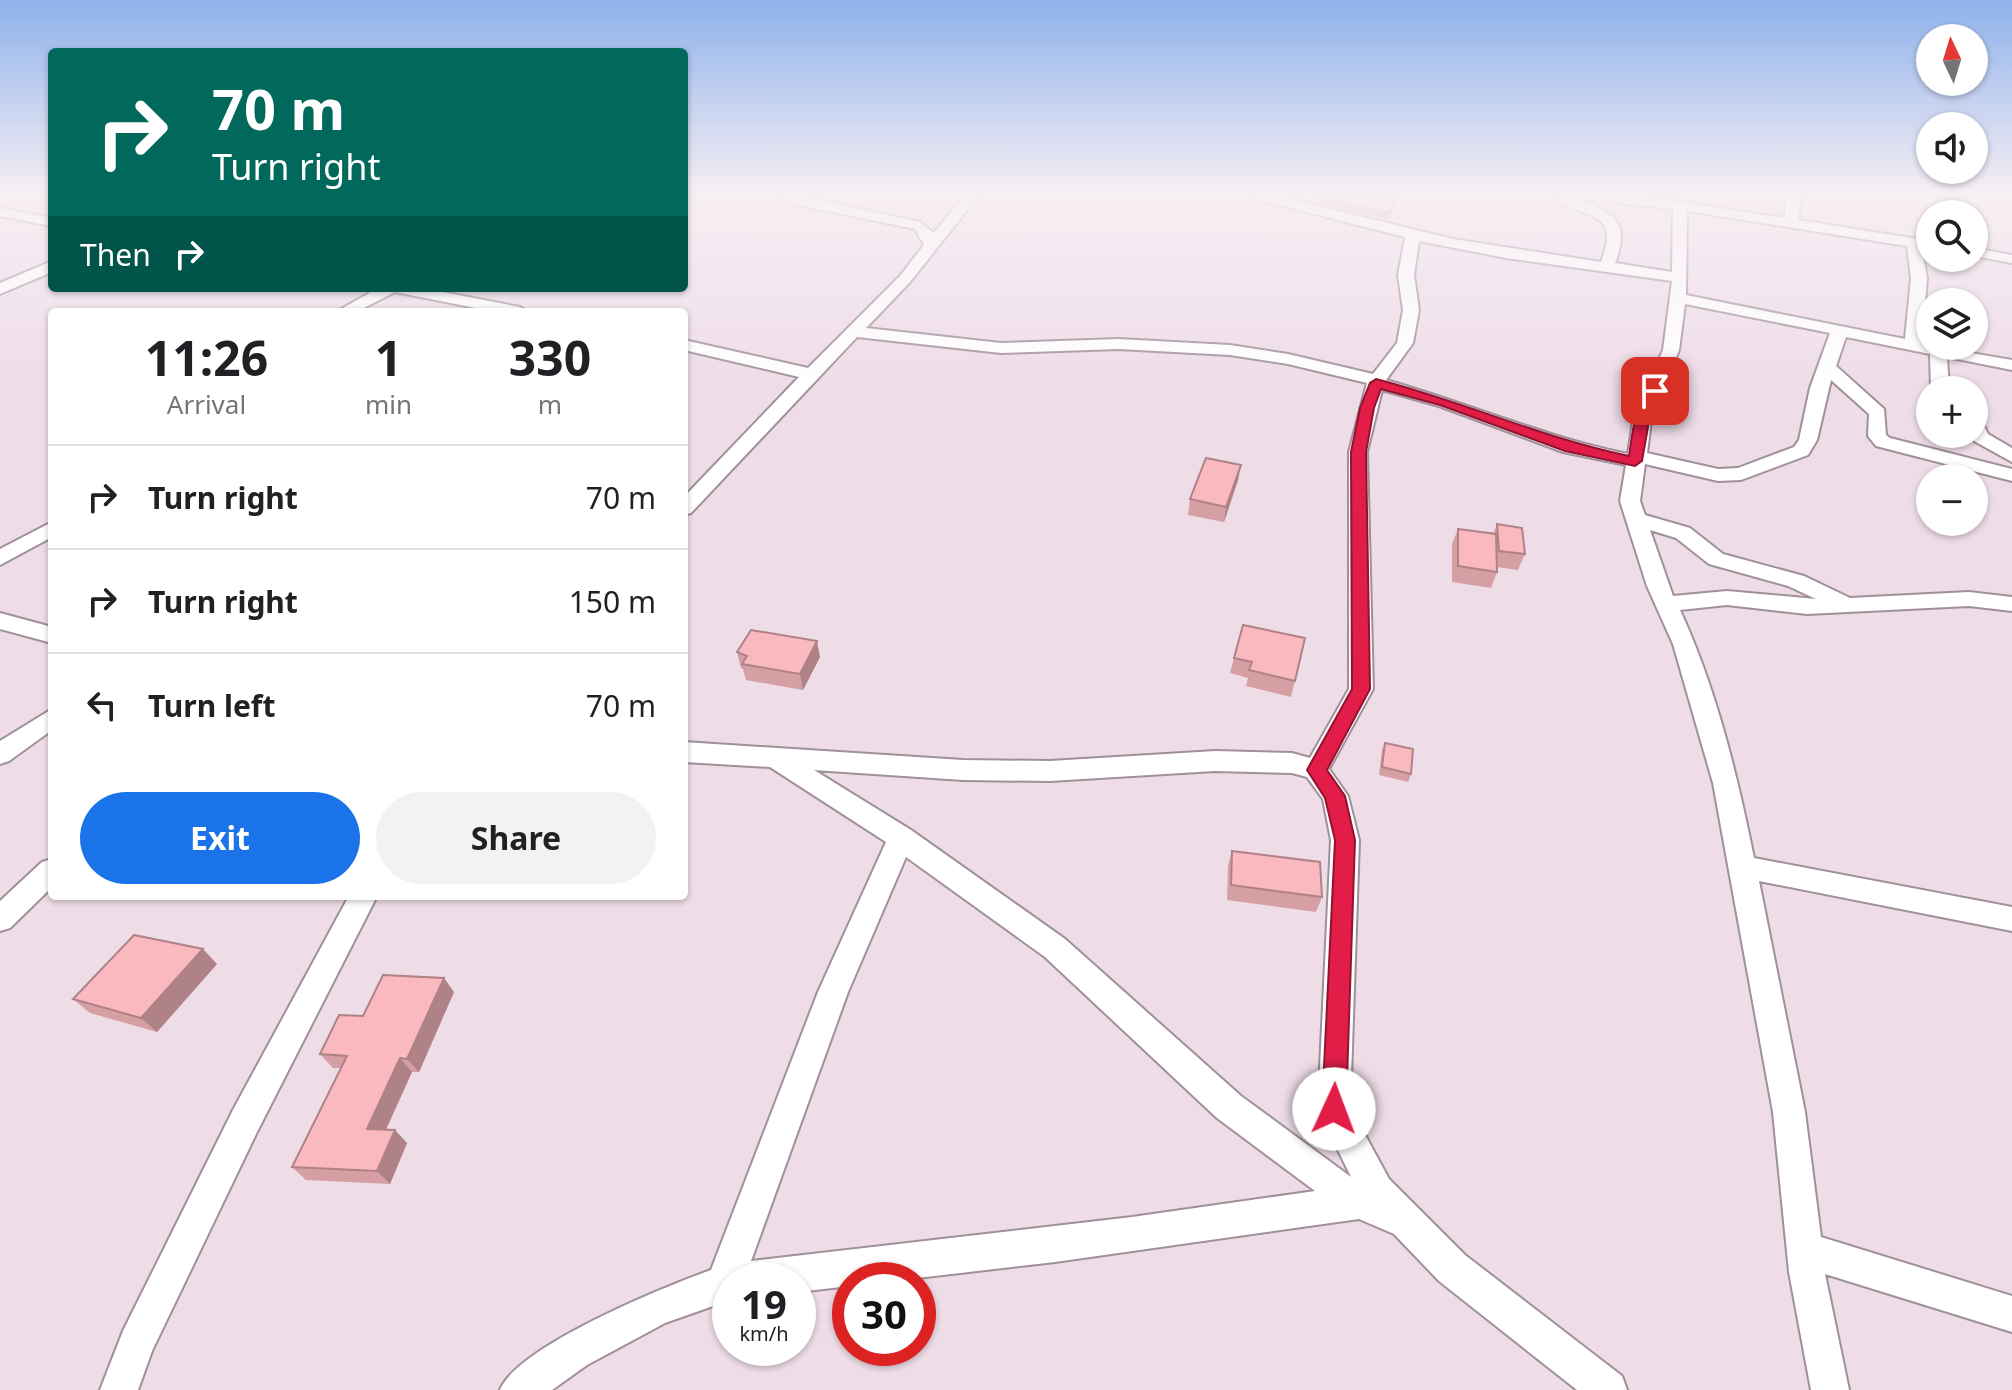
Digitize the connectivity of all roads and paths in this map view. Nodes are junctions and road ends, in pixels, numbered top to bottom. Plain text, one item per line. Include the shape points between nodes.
1 (920, 260) edge
2 (1409, 260) edge
3 (1556, 260) edge
4 (1609, 260) edge
5 (1679, 260) edge
6 (1606, 267) junction
7 (48, 268) edge
8 (1920, 272) edge
9 (1679, 288) junction
10 (0, 289) edge
11 (382, 292) edge
12 (413, 292) edge
13 (352, 308) edge
14 (475, 308) edge
15 (854, 332) junction
16 (1839, 332) junction
17 (688, 346) edge
18 (1913, 346) junction
19 (1916, 347) edge
20 (1986, 360) edge
21 (2012, 365) edge
22 (1828, 368) junction
23 (811, 374) junction
24 (1377, 382) junction
25 (1988, 441) edge
26 (2012, 456) edge
27 (1636, 459) junction
28 (2012, 475) edge
29 (688, 505) edge
30 (1636, 519) junction
31 (48, 530) edge
32 (0, 558) edge
33 (1666, 604) junction
34 (1845, 604) junction
35 (2012, 604) edge
36 (0, 621) edge
37 (48, 634) edge
38 (48, 721) edge
39 (688, 752) edge
40 (0, 754) edge
41 (777, 760) junction
42 (1316, 770) junction
43 (901, 838) junction
44 (1744, 867) junction
45 (48, 874) edge
46 (361, 900) edge
47 (0, 919) edge
48 (2012, 919) edge
49 (1363, 1201) junction
50 (1415, 1230) junction
51 (1804, 1250) junction
52 (741, 1262) edge
53 (816, 1272) edge
54 (712, 1289) edge
55 (2012, 1314) edge
56 (119, 1390) edge
57 (519, 1390) edge
58 (1608, 1390) edge
59 (1830, 1390) edge

1 - 15 street
2 - 24 street via 1411,310 1405,343
3 - 6 street
4 - 6 street
5 - 9 street
6 - 9 street
7 - 10 street
8 - 18 street
9 - 16 street
9 - 27 street via 1671,350 1642,421
11 - 13 street
12 - 14 street
15 - 23 street
15 - 24 street via 1001,348 1119,344 1230,350
16 - 18 street
16 - 22 street
17 - 23 street
18 - 19 street
20 - 21 street
22 - 27 street via 1808,440 1785,460 1741,474 1718,475
22 - 28 street via 1878,413 1877,436 1883,442
23 - 29 street
24 - 27 street via 1559,445
24 - 42 street via 1358,452 1361,689
25 - 26 street
27 - 30 street via 1630,501
30 - 33 street
30 - 34 street via 1683,533 1716,559 1796,581
31 - 32 street
33 - 34 street via 1727,598 1807,607
33 - 44 street via 1684,644 1726,783
34 - 35 street via 1969,599
36 - 37 street
38 - 40 street
39 - 41 street
41 - 42 street via 1050,771 1277,762
41 - 43 street
42 - 50 street via 1335,796 1345,840 1334,1109 1377,1191
43 - 49 street via 1055,948 1229,1107
43 - 52 street via 833,992
44 - 48 street
44 - 51 street via 1789,1112
45 - 47 street
46 - 56 street via 245,1121 136,1344
49 - 50 street
49 - 53 street via 1223,1225
50 - 58 street via 1452,1268
51 - 55 street
51 - 59 street
54 - 57 street via 656,1308 574,1352

